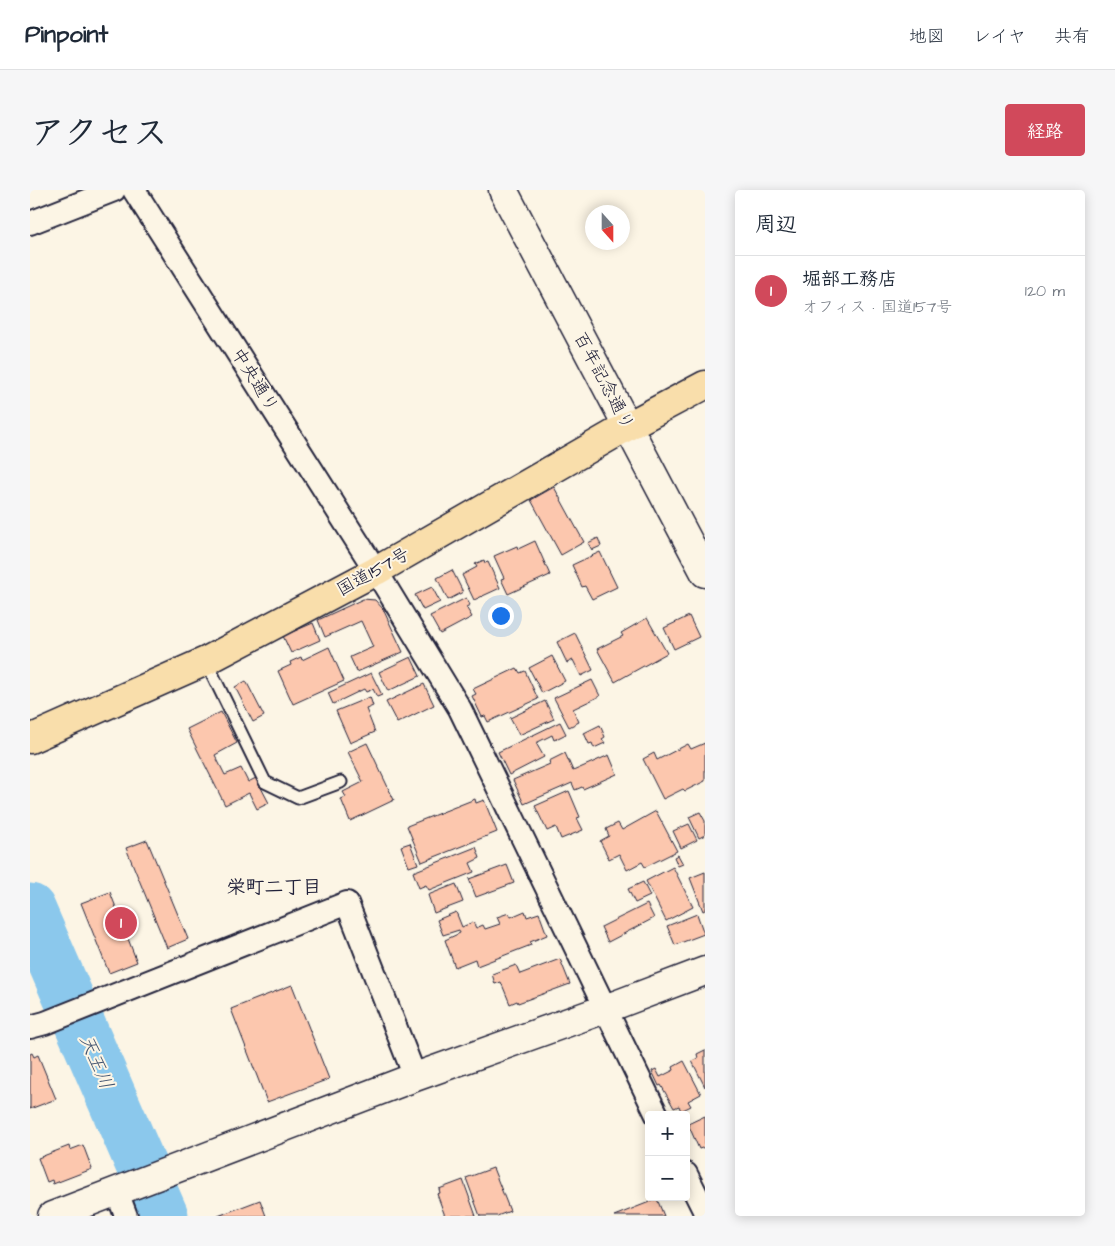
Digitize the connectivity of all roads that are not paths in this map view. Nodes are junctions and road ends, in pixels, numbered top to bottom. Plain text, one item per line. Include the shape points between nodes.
1 (114, 190) edge
2 (134, 190) edge
3 (503, 190) edge
4 (30, 223) edge
5 (705, 385) edge
6 (628, 426) junction
7 (376, 571) junction
8 (705, 573) edge
9 (206, 661) junction
10 (30, 739) edge
11 (341, 782) dead end
12 (705, 971) edge
13 (606, 1009) junction
14 (30, 1027) edge
15 (415, 1077) junction
16 (656, 1111) edge
17 (695, 1181) edge
18 (122, 1204) edge
19 (705, 1212) edge
20 (52, 1216) edge

1 - 4 street
2 - 7 street, 中央通り
3 - 6 street, 百年記念通り
5 - 6 highway, 国道157号
6 - 7 highway, 国道157号
6 - 8 street, 百年記念通り
7 - 9 highway, 国道157号
7 - 13 street, 中央通り via 460,708
9 - 10 highway, 国道157号
9 - 11 lane via 265,782 298,798
12 - 13 street
13 - 15 street
13 - 16 street, 中央通り
14 - 15 street via 347,903
15 - 18 street
17 - 19 street
18 - 20 street

